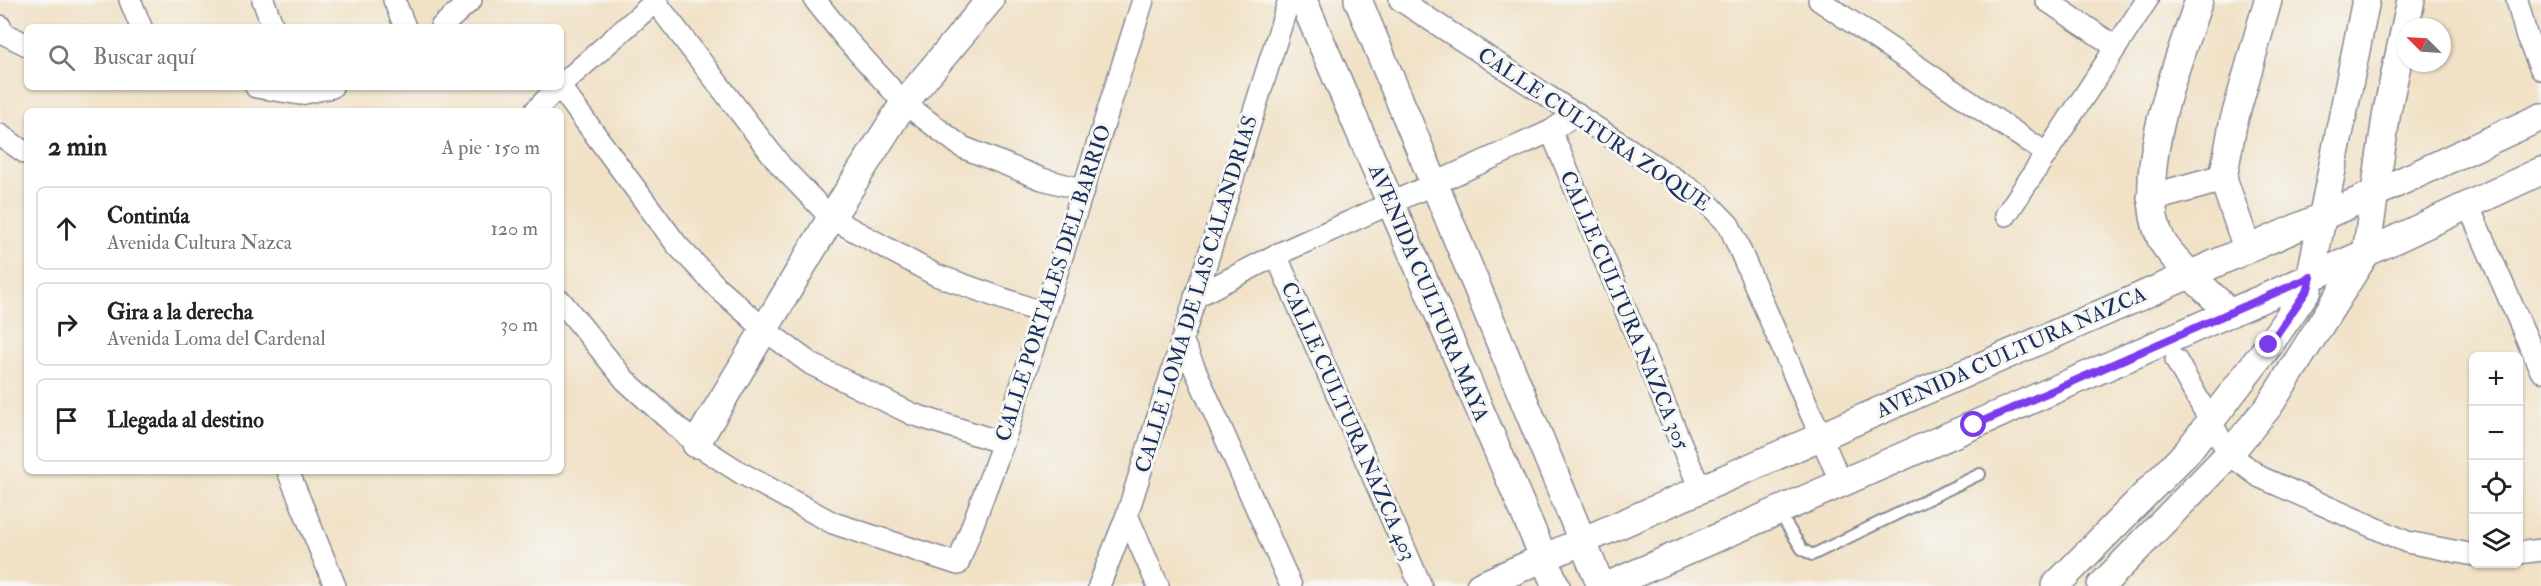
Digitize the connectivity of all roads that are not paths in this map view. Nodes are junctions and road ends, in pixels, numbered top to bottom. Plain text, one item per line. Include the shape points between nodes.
1 (130, 0) edge
2 (263, 0) edge
3 (394, 0) edge
4 (471, 0) edge
5 (815, 0) edge
6 (990, 0) edge
7 (1143, 0) edge
8 (1289, 0) edge
9 (1303, 0) edge
10 (1358, 0) edge
11 (1400, 0) edge
12 (1819, 0) edge
13 (2046, 0) edge
14 (2147, 0) edge
15 (2199, 0) edge
16 (2268, 0) edge
17 (2366, 0) edge
18 (2411, 0) edge
19 (2517, 0) edge
20 (655, 1) edge
21 (140, 24) edge
22 (272, 24) edge
23 (404, 24) edge
24 (444, 24) edge
25 (0, 26) edge
26 (24, 44) edge
27 (2116, 47) junction
28 (2541, 69) edge
29 (564, 82) edge
30 (556, 90) edge
31 (563, 90) edge
32 (904, 103) junction
33 (538, 108) edge
34 (1577, 113) junction
35 (2541, 117) edge
36 (1551, 131) junction
37 (0, 135) edge
38 (24, 152) edge
39 (2047, 154) junction
40 (2541, 171) edge
41 (2223, 178) junction
42 (1433, 185) junction
43 (1084, 190) junction
44 (2376, 193) junction
45 (2151, 198) junction
46 (1391, 203) junction
47 (2468, 205) junction
48 (2325, 213) junction
49 (2006, 216) dead end
50 (831, 218) junction
51 (2247, 248) junction
52 (2366, 253) junction
53 (1276, 255) junction
54 (2190, 273) junction
55 (2311, 277) junction
56 (1196, 297) junction
57 (564, 305) edge
58 (1043, 313) junction
59 (2230, 313) junction
60 (765, 330) junction
61 (1182, 340) junction
62 (2176, 360) dead end
63 (2541, 370) edge
64 (2211, 423) junction
65 (1821, 436) junction
66 (1003, 443) junction
67 (696, 444) junction
68 (2229, 454) junction
69 (289, 474) edge
70 (1980, 474) dead end
71 (1842, 483) junction
72 (1700, 489) junction
73 (1777, 511) junction
74 (1127, 515) junction
75 (1581, 542) junction
76 (2541, 550) edge
77 (2523, 552) edge
78 (2469, 554) edge
79 (1543, 558) junction
80 (335, 586) edge
81 (1099, 586) edge
82 (1158, 586) edge
83 (1291, 586) edge
84 (1421, 586) edge
85 (1480, 586) edge
86 (1556, 586) edge
87 (1600, 586) edge
88 (1606, 586) edge
89 (2055, 586) edge
90 (2101, 586) edge

1 - 21 street
2 - 22 street
3 - 23 street
4 - 24 street
5 - 32 street
6 - 32 street
7 - 43 street, CALLE PORTALES DEL BARRIO
8 - 56 street, CALLE LOMA DE LAS CALANDRIAS
9 - 46 street, AVENIDA CULTURA MAYA
10 - 42 street, AVENIDA CULTURA MAYA
11 - 34 street, CALLE CULTURA ZOQUE
12 - 39 street
13 - 27 street
14 - 27 street
15 - 45 street via 2162,112
16 - 41 street via 2232,124
17 - 48 street
18 - 44 street via 2387,111
19 - 28 street
20 - 29 street
20 - 50 street via 782,166
25 - 26 street via 3,33
27 - 39 street
30 - 33 street
31 - 60 street via 677,245
32 - 43 street via 962,147 1042,179
32 - 50 street
34 - 36 street
34 - 65 street, CALLE CULTURA ZOQUE via 1701,196 1729,225
35 - 44 street, AVENIDA CULTURA NAZCA
36 - 42 street
36 - 72 street, CALLE CULTURA NAZCA 305
37 - 38 street
39 - 49 street
40 - 47 street
41 - 45 street
41 - 51 street
42 - 46 street
42 - 75 street, AVENIDA CULTURA MAYA
43 - 58 street, CALLE PORTALES DEL BARRIO
44 - 48 street, AVENIDA CULTURA NAZCA
44 - 52 street
45 - 54 street via 2161,240
46 - 53 street
46 - 79 street, AVENIDA CULTURA MAYA
47 - 52 street
47 - 63 street
48 - 51 street, AVENIDA CULTURA NAZCA
48 - 55 street
50 - 58 street via 936,275
50 - 60 street
51 - 54 street, AVENIDA CULTURA NAZCA
52 - 55 street
52 - 68 street via 2269,405
53 - 56 street
53 - 84 street, CALLE CULTURA NAZCA 403
54 - 59 street
54 - 65 street, AVENIDA CULTURA NAZCA
55 - 59 street
55 - 64 street via 2308,289 2276,336
56 - 61 street, CALLE LOMA DE LAS CALANDRIAS
57 - 67 street via 625,380
58 - 66 street, CALLE PORTALES DEL BARRIO
59 - 71 street
60 - 66 street via 811,364 912,414
60 - 67 street
61 - 74 street, CALLE LOMA DE LAS CALANDRIAS
61 - 83 street
62 - 64 street
64 - 68 street
64 - 89 street
65 - 71 street, CALLE CULTURA ZOQUE
65 - 72 street, AVENIDA CULTURA NAZCA
66 - 67 street, CALLE PORTALES DEL BARRIO via 958,564 833,523
68 - 78 street via 2260,477 2407,542
68 - 90 street
69 - 80 street
70 - 73 lane via 1812,555 1802,549
71 - 73 street
72 - 75 street, AVENIDA CULTURA NAZCA
73 - 88 street
74 - 81 street, CALLE LOMA DE LAS CALANDRIAS
74 - 82 street
75 - 79 street, AVENIDA CULTURA NAZCA
75 - 87 street, AVENIDA CULTURA MAYA
76 - 77 street
79 - 85 street, AVENIDA CULTURA NAZCA
79 - 86 street, AVENIDA CULTURA MAYA

